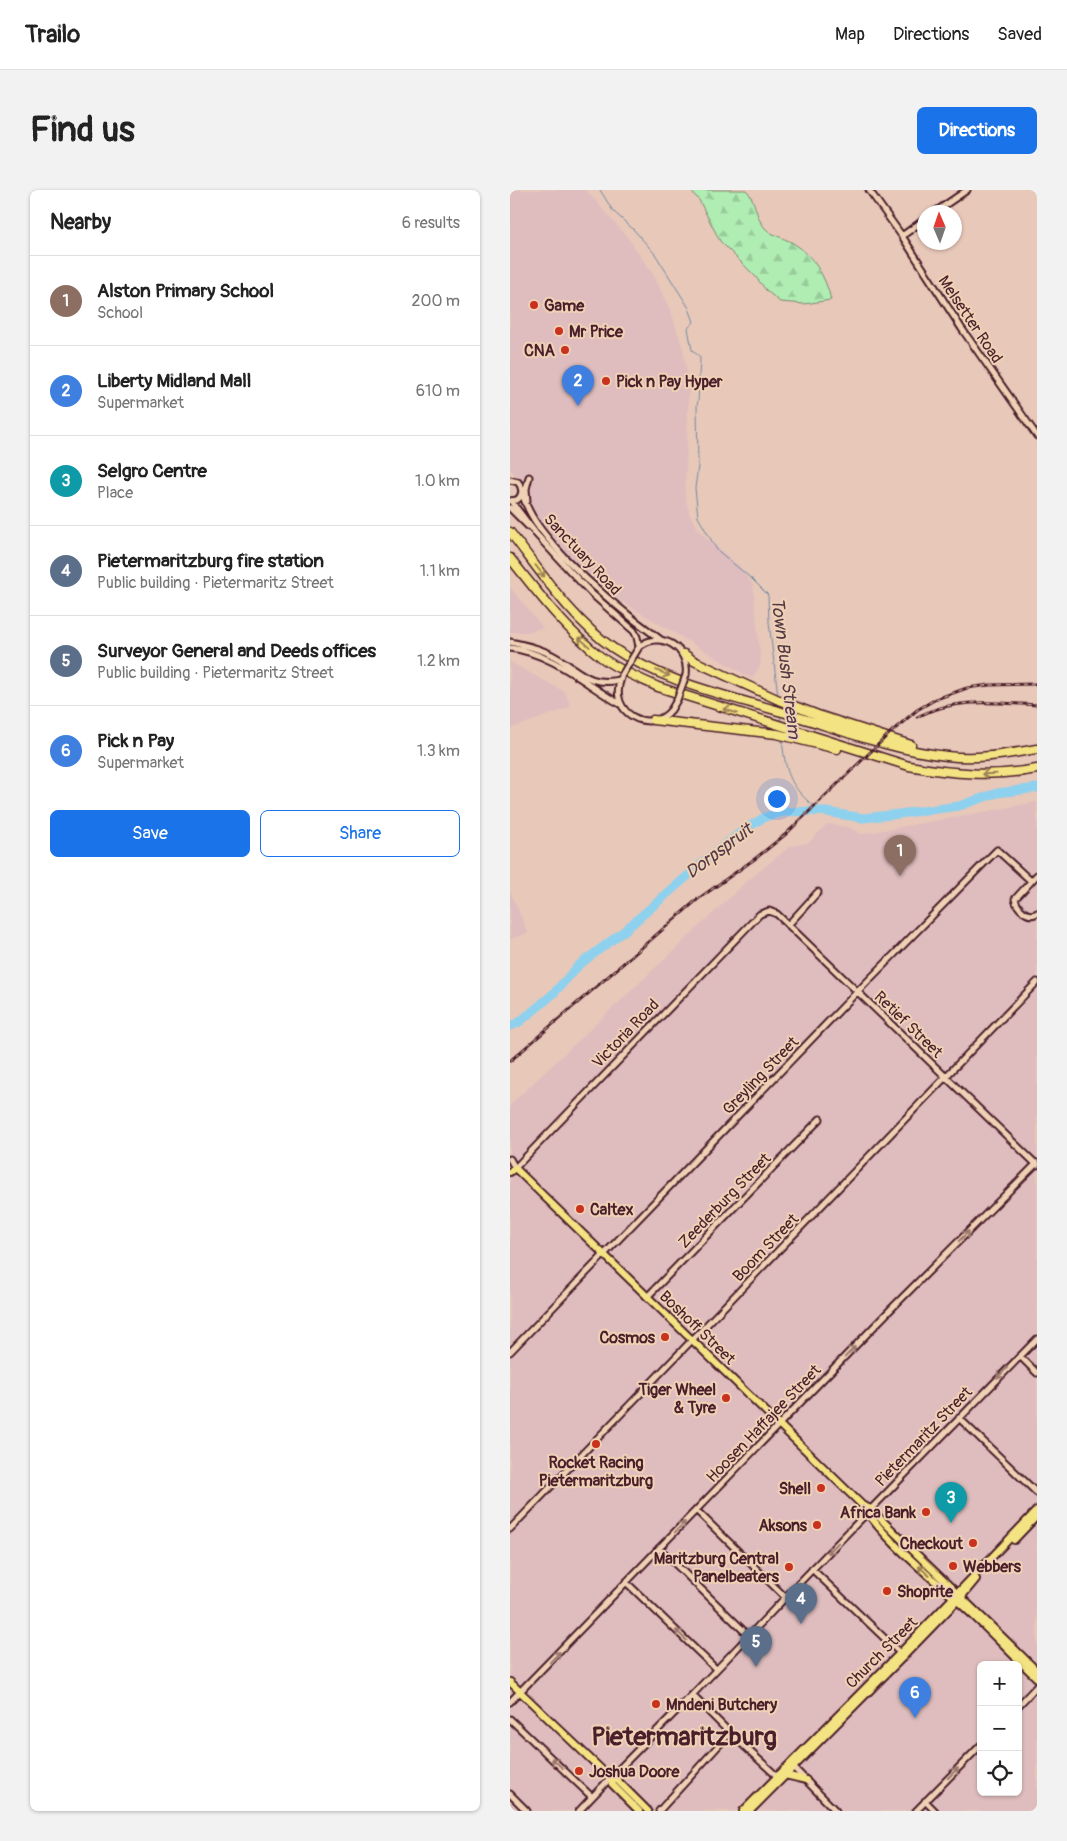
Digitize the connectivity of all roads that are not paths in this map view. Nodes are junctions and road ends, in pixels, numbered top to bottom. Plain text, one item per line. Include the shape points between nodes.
1 (869, 190) edge
2 (953, 190) edge
3 (967, 190) edge
4 (958, 196) junction
5 (945, 205) edge
6 (917, 225) edge
7 (902, 236) junction
8 (1037, 436) edge
9 (529, 477) dead end
10 (510, 480) edge
11 (522, 493) junction
12 (511, 501) edge
13 (510, 508) edge
14 (533, 518) junction
15 (510, 532) edge
16 (537, 534) junction
17 (510, 558) edge
18 (661, 640) junction
19 (510, 642) edge
20 (639, 647) junction
21 (510, 648) edge
22 (684, 654) junction
23 (621, 677) junction
24 (620, 704) junction
25 (653, 720) junction
26 (781, 730) junction
27 (1037, 749) edge
28 (997, 756) junction
29 (1037, 769) edge
30 (1037, 875) edge
31 (1030, 881) junction
32 (818, 892) dead end
33 (1037, 913) edge
34 (760, 914) joint
35 (788, 925) junction
36 (1037, 982) edge
37 (856, 992) junction
38 (945, 1076) junction
39 (820, 1119) dead end
40 (1037, 1164) edge
41 (511, 1166) edge
42 (603, 1254) junction
43 (647, 1297) junction
44 (1037, 1339) edge
45 (692, 1340) junction
46 (510, 1352) edge
47 (1020, 1356) junction
48 (1037, 1373) edge
49 (959, 1418) junction
50 (779, 1424) junction
51 (1037, 1493) edge
52 (696, 1510) junction
53 (1037, 1510) edge
54 (869, 1511) junction
55 (1037, 1516) edge
56 (510, 1529) edge
57 (659, 1548) junction
58 (812, 1569) junction
59 (626, 1582) junction
60 (785, 1597) junction
61 (958, 1597) junction
62 (748, 1635) junction
63 (900, 1652) junction
64 (716, 1669) junction
65 (1037, 1671) edge
66 (1037, 1678) edge
67 (510, 1682) edge
68 (1037, 1686) edge
69 (520, 1692) junction
70 (692, 1695) junction
71 (510, 1702) edge
72 (1022, 1702) edge
73 (510, 1719) edge
74 (730, 1733) junction
75 (977, 1749) edge
76 (792, 1765) junction
77 (781, 1777) junction
78 (610, 1778) junction
79 (806, 1780) junction
80 (510, 1794) edge
81 (592, 1797) junction
82 (925, 1801) junction
83 (528, 1811) edge
84 (579, 1811) edge
85 (640, 1811) edge
86 (648, 1811) edge
87 (658, 1811) edge
88 (743, 1811) edge
89 (750, 1811) edge
90 (836, 1811) edge
91 (916, 1811) edge
92 (935, 1811) edge

1 - 7 street, Melsetter Road
2 - 4 street
3 - 4 street
4 - 5 street
6 - 7 street
7 - 8 street, Melsetter Road
9 - 14 street via 526,494
10 - 11 street, Sanctuary Road via 518,482
11 - 12 street via 517,500
11 - 14 street, Sanctuary Road
12 - 16 street, Sanctuary Road
13 - 16 street
14 - 18 street, Sanctuary Road via 548,539 595,589
15 -> 28 highway via 579,619 612,648 638,663 701,688 881,743 948,757
16 - 20 street, Sanctuary Road via 592,594 634,630
26 -> 17 highway via 658,687 601,657 545,602
18 - 20 street via 652,640
18 - 22 street
19 - 23 street via 550,654 593,680 606,682
20 - 23 street, bridge
21 - 24 street via 550,660
22 - 25 street, bridge via 686,675 677,700 671,710
22 - 28 highway via 778,699 919,748
23 - 24 street
24 - 25 street via 631,716
25 - 26 highway
29 -> 26 highway via 982,774 945,773 849,752
27 - 28 highway
30 - 31 street
31 - 33 street via 1015,900 1028,915
31 - 37 street, Greyling Street via 997,850
32 - 35 street
34 - 35 street, Retief Street via 771,911
34 - 41 street, Victoria Road
35 - 37 street, Retief Street
36 - 38 street, Boom Street
37 - 38 street, Retief Street
37 - 42 street, Greyling Street
38 - 40 street, Retief Street
38 - 45 street, Boom Street
39 - 43 street, Zeederburg Street
50 -> 40 street, Hoosen Haffajee Street
41 - 42 main road, Boshoff Street
42 - 43 main road, Boshoff Street
42 - 46 street, Greyling Street
43 - 45 main road, Boshoff Street
44 - 47 street, Pietermaritz Street
45 - 50 main road, Boshoff Street
45 - 56 street, Boom Street
47 - 48 street
47 -> 49 street, Pietermaritz Street
49 - 51 street
49 - 54 street, Pietermaritz Street
50 - 52 street, Hoosen Haffajee Street
50 - 54 main road, Boshoff Street
57 -> 52 street, Hoosen Haffajee Street
52 - 60 street
53 - 61 main road, Church Street
54 -> 58 street, Pietermaritz Street
54 - 61 main road, Boshoff Street via 895,1544
55 - 61 main road, Church Street
57 - 59 street, Hoosen Haffajee Street
57 - 62 street
58 - 60 street, Pietermaritz Street
58 - 63 street
64 -> 59 street
69 -> 59 street, Hoosen Haffajee Street
60 - 62 street, Pietermaritz Street
61 - 63 main road, Church Street
61 - 65 main road, Boshoff Street
61 - 66 main road, Boshoff Street
61 - 76 main road, Church Street
62 - 64 street, Pietermaritz Street
63 - 76 main road, Church Street
64 - 70 street, Pietermaritz Street
67 - 69 main road
68 - 72 street
69 - 71 street, Hoosen Haffajee Street
69 - 78 main road
70 - 74 street
70 - 78 street, Pietermaritz Street
81 -> 73 street
74 - 77 street
74 - 87 street
82 -> 75 street
76 - 77 main road, Church Street
76 - 79 street
77 - 79 main road
77 - 88 main road, Church Street
77 - 89 main road, Church Street
78 - 81 street, Pietermaritz Street
78 - 85 main road via 612,1784
78 - 86 main road
79 - 90 street
80 - 83 street
81 - 84 street, Pietermaritz Street
82 - 91 street
82 - 92 street

